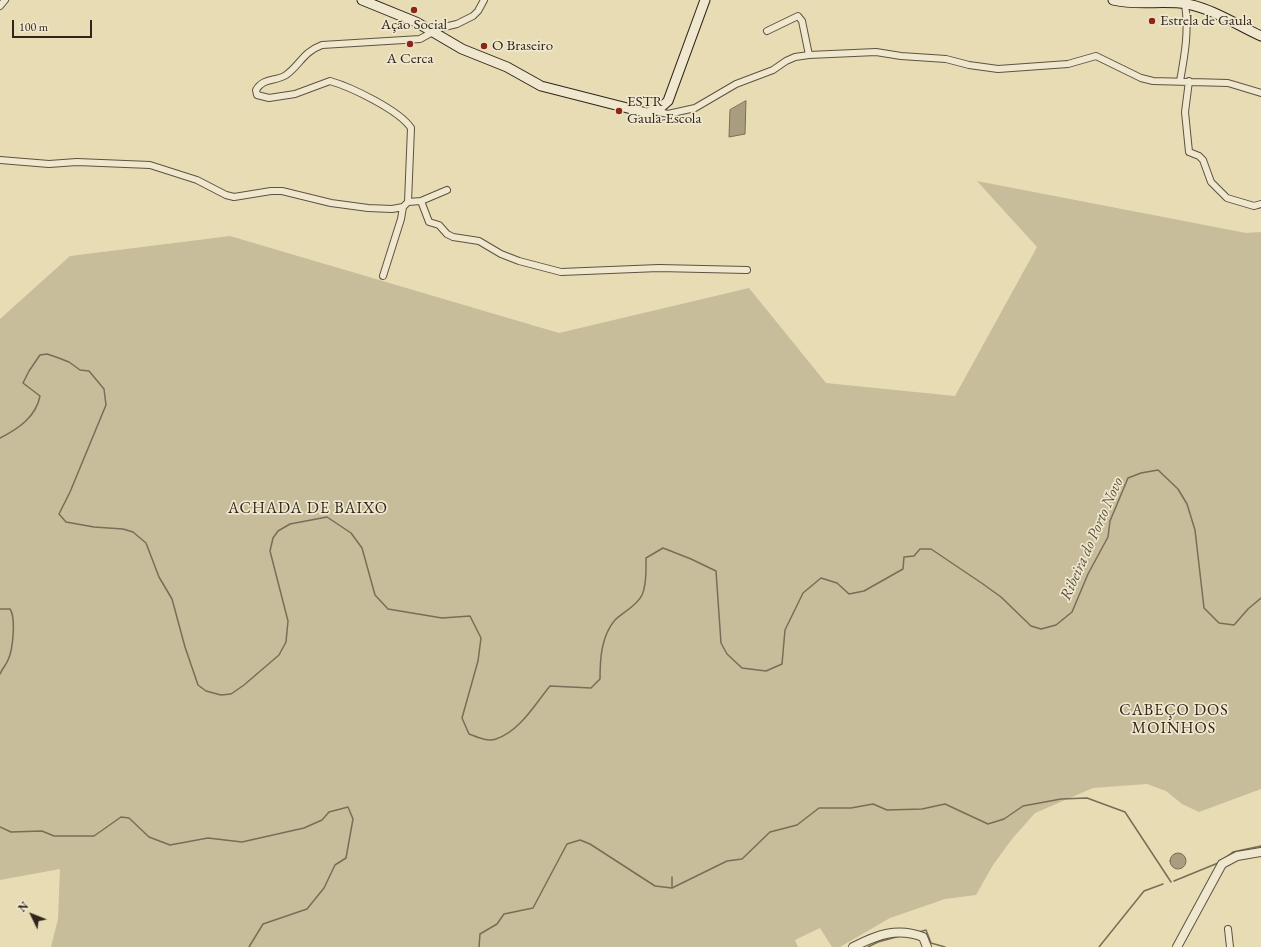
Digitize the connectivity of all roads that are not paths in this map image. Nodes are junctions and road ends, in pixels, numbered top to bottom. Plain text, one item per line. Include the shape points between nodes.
1 (4, 0) edge
2 (362, 0) edge
3 (484, 0) edge
4 (705, 0) edge
5 (1113, 0) edge
6 (1185, 4) junction
7 (0, 6) edge
8 (767, 31) dead end
9 (434, 32) junction
10 (1261, 36) edge
11 (809, 55) junction
12 (1180, 81) junction
13 (1189, 81) junction
14 (1261, 93) edge
15 (654, 111) junction
16 (0, 160) edge
17 (447, 190) dead end
18 (421, 201) junction
19 (405, 204) junction
20 (1261, 204) edge
21 (747, 270) dead end
22 (383, 276) dead end
23 (1261, 852) edge
24 (1228, 929) dead end
25 (853, 947) edge
26 (928, 947) edge
27 (1178, 947) edge
28 (1230, 947) edge

1 - 7 street
2 - 9 main road
3 - 9 street via 473,16
4 - 15 main road via 671,94 664,106
5 - 6 main road
6 - 10 main road via 1200,8
6 - 12 street via 1187,40
8 - 11 street via 798,16 802,21
9 - 15 main road via 462,49 507,67 541,86 638,112
9 - 19 street via 420,39 322,45 311,49 288,74 281,78 266,80 256,90 257,95 269,98 295,94 330,81 374,100 400,117 411,128
11 - 12 street via 876,52 946,59 998,69 1068,64 1096,56 1141,78 1153,81
11 - 15 street via 795,57 769,72 736,84 695,108 668,114
12 - 13 street
13 - 14 street via 1228,83
13 - 20 street via 1186,112 1189,152 1203,160 1210,182 1227,198 1254,206
16 - 19 street via 150,165 197,180 234,197 282,191 349,206 392,209
17 - 18 street
18 - 19 street
18 - 21 street via 429,222 442,227 447,234 479,241 519,261 561,272 659,268
19 - 22 street
23 - 27 street via 1237,856 1222,864
24 - 28 street
25 - 26 street via 872,937 894,932 923,937

